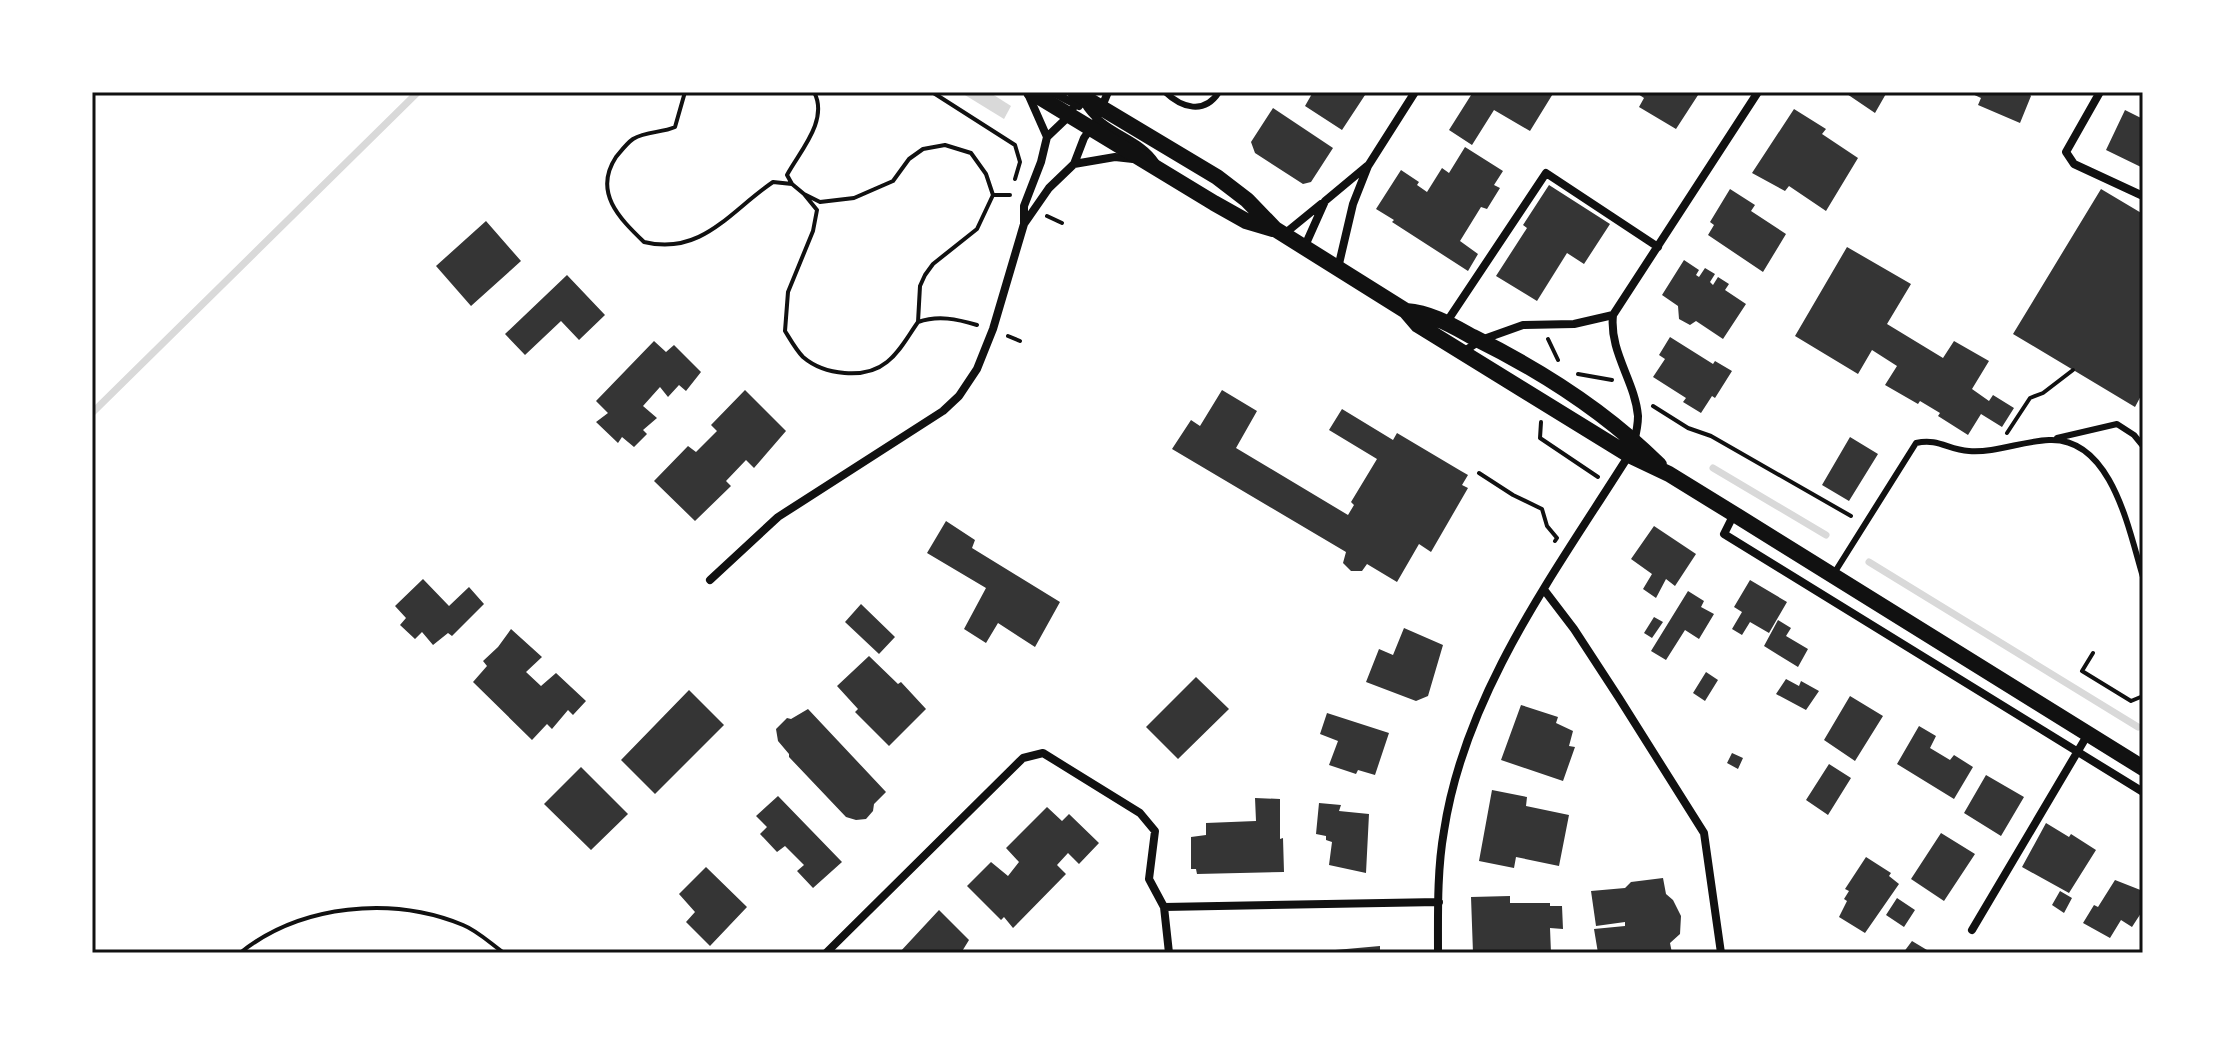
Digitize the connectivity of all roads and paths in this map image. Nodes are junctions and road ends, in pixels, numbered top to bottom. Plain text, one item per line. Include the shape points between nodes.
1 (685, 92) edge
2 (814, 92) edge
3 (932, 92) edge
4 (1029, 92) edge
5 (1052, 92) edge
6 (1108, 92) edge
7 (1165, 92) edge
8 (1219, 92) edge
9 (1415, 92) edge
10 (1758, 92) edge
11 (2100, 92) edge
12 (1084, 107) edge
13 (1047, 137) junction
14 (1139, 159) junction
15 (1074, 164) junction
16 (1368, 166) junction
17 (1161, 173) junction
18 (792, 184) junction
19 (804, 194) junction
20 (993, 195) junction
21 (1010, 195) junction
22 (2143, 196) edge
23 (1325, 201) junction
24 (1029, 208) junction
25 (1062, 223) dead end
26 (1279, 232) junction
27 (1658, 247) junction
28 (1304, 248) junction
29 (1338, 268) junction
30 (1406, 311) junction
31 (1613, 315) junction
32 (918, 322) junction
33 (1446, 323) junction
34 (993, 329) junction
35 (1481, 340) junction
36 (1020, 341) dead end
37 (1462, 352) junction
38 (2073, 370) dead end
39 (1563, 373) dead end
40 (1631, 390) junction
41 (1540, 438) dead end
42 (2052, 439) junction
43 (2005, 446) junction
44 (2143, 446) edge
45 (1632, 448) junction
46 (1479, 473) dead end
47 (1610, 485) junction
48 (1734, 514) junction
49 (1864, 524) junction
50 (1565, 558) junction
51 (1833, 575) junction
52 (2143, 577) edge
53 (710, 580) dead end
54 (1545, 591) junction
55 (2093, 653) dead end
56 (2143, 696) edge
57 (2088, 733) junction
58 (2078, 750) junction
59 (2139, 762) edge
60 (2143, 792) edge
61 (1439, 902) junction
62 (1164, 907) junction
63 (1972, 930) dead end
64 (240, 953) edge
65 (504, 953) edge
66 (826, 953) edge
67 (1169, 953) edge
68 (1438, 953) edge
69 (1721, 953) edge

1 - 18 path via 675,127 632,140 610,167 606,185 613,210 644,242 678,246 703,235 773,182
2 - 18 path via 818,116 787,175
3 - 21 path via 1015,145 1020,162
4 - 12 main road
4 - 13 street
5 - 12 street
6 - 12 street
7 - 8 lane via 1178,104 1194,108
9 - 16 street
10 - 27 street
11 - 22 street via 2066,152 2074,164
12 - 13 street
12 - 14 main road
12 - 15 street via 1084,138
12 - 17 street via 1149,153
12 - 26 main road via 1217,177
13 - 24 street
14 - 15 street
14 - 17 main road
15 - 24 street
16 - 23 street
16 - 29 street
17 - 26 main road via 1246,221
18 - 19 path
19 - 20 path via 820,202 854,198 893,181 923,149 945,145 971,153
19 - 32 path via 817,210 788,292 785,331 803,357 822,367 871,372 902,347
20 - 21 path
20 - 32 path via 977,229 925,275
21 - 24 path
23 - 26 street
23 - 28 street
24 - 25 path
24 - 34 street
26 - 28 main road
27 - 31 street
27 - 33 street via 1546,173
28 - 29 main road
29 - 30 main road
30 - 33 main road via 1424,312
30 - 37 main road via 1418,325
31 - 35 street via 1574,324 1523,325
31 - 40 street via 1611,330
32 - 34 path via 959,319
33 - 35 main road
34 - 36 path
34 - 53 street via 977,369 951,404 778,517
35 - 37 street
35 - 45 main road via 1586,402
37 - 45 main road
38 - 43 path via 2026,403 2006,433
39 - 40 path via 1608,378
40 - 45 street via 1638,417
40 - 49 path via 1688,428
41 - 47 path
42 - 43 lane
42 - 44 lane via 2117,424
42 - 52 lane via 2088,453 2108,474
43 - 49 lane via 1969,451 1931,440 1916,443
45 - 47 street
45 - 48 main road
46 - 50 path via 1542,509 1557,538 1550,548
47 - 50 street
48 - 51 main road
48 - 58 street via 1724,534
49 - 51 lane
50 - 54 street
51 - 57 main road
54 - 61 street via 1484,697 1459,764 1444,831
54 - 69 street via 1704,833
55 - 56 path via 2082,671 2131,701
57 - 58 street
57 - 59 main road
58 - 60 street
58 - 63 street
61 - 62 street
61 - 68 street
62 - 66 street via 1149,879 1155,831 1140,813 1043,753 1032,754
62 - 67 street
64 - 65 path via 260,937 315,914 371,909 419,910 467,926

